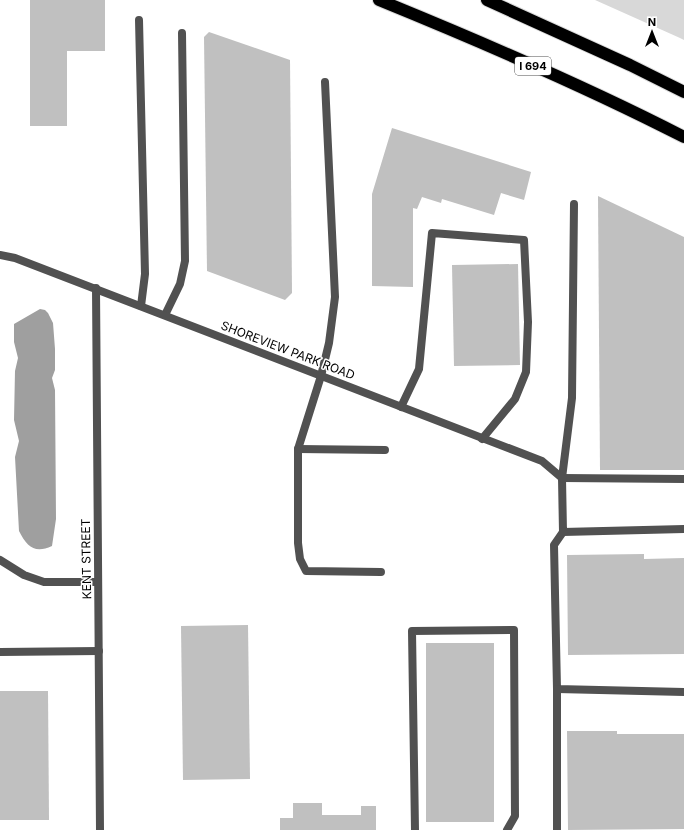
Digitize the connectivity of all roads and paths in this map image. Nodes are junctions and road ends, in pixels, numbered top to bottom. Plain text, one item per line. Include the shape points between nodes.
1 (379, 0) edge
2 (487, 0) edge
3 (139, 20) dead end
4 (182, 33) dead end
5 (325, 82) dead end
6 (684, 92) edge
7 (684, 137) edge
8 (574, 204) dead end
9 (0, 255) edge
10 (96, 288) junction
11 (141, 306) junction
12 (165, 315) junction
13 (321, 376) junction
14 (401, 407) junction
15 (482, 438) junction
16 (298, 449) junction
17 (385, 450) dead end
18 (562, 478) junction
19 (684, 479) edge
20 (684, 529) edge
21 (563, 532) junction
22 (0, 560) edge
23 (381, 572) dead end
24 (98, 582) junction
25 (99, 651) junction
26 (0, 652) edge
27 (556, 689) junction
28 (684, 692) edge
29 (100, 830) edge
30 (415, 830) edge
31 (507, 830) edge
32 (557, 830) edge

1 - 7 highway, I 694 via 463,34
2 - 6 highway via 630,64
3 - 11 street via 146,274
4 - 12 street via 185,261 180,284
5 - 13 street via 335,297 329,343
8 - 18 street via 572,398
9 - 10 street, SHOREVIEW PARK ROAD via 15,258
10 - 11 street, SHOREVIEW PARK ROAD
10 - 24 street, KENT STREET
11 - 12 street, SHOREVIEW PARK ROAD
12 - 13 street, SHOREVIEW PARK ROAD
13 - 14 street, SHOREVIEW PARK ROAD
13 - 16 street
14 - 15 street, SHOREVIEW PARK ROAD
14 - 15 street via 419,369 432,233 524,240 528,322 526,372 515,398
15 - 18 street, SHOREVIEW PARK ROAD via 542,461
16 - 17 street
16 - 23 street via 298,543 300,559 306,570
18 - 19 street
18 - 21 street
20 - 21 street
21 - 27 street via 554,545
22 - 24 street via 24,575 44,582
24 - 25 street, KENT STREET
25 - 26 street
25 - 29 street, KENT STREET
27 - 28 street
27 - 32 street
30 - 31 street via 412,631 514,630 515,816

